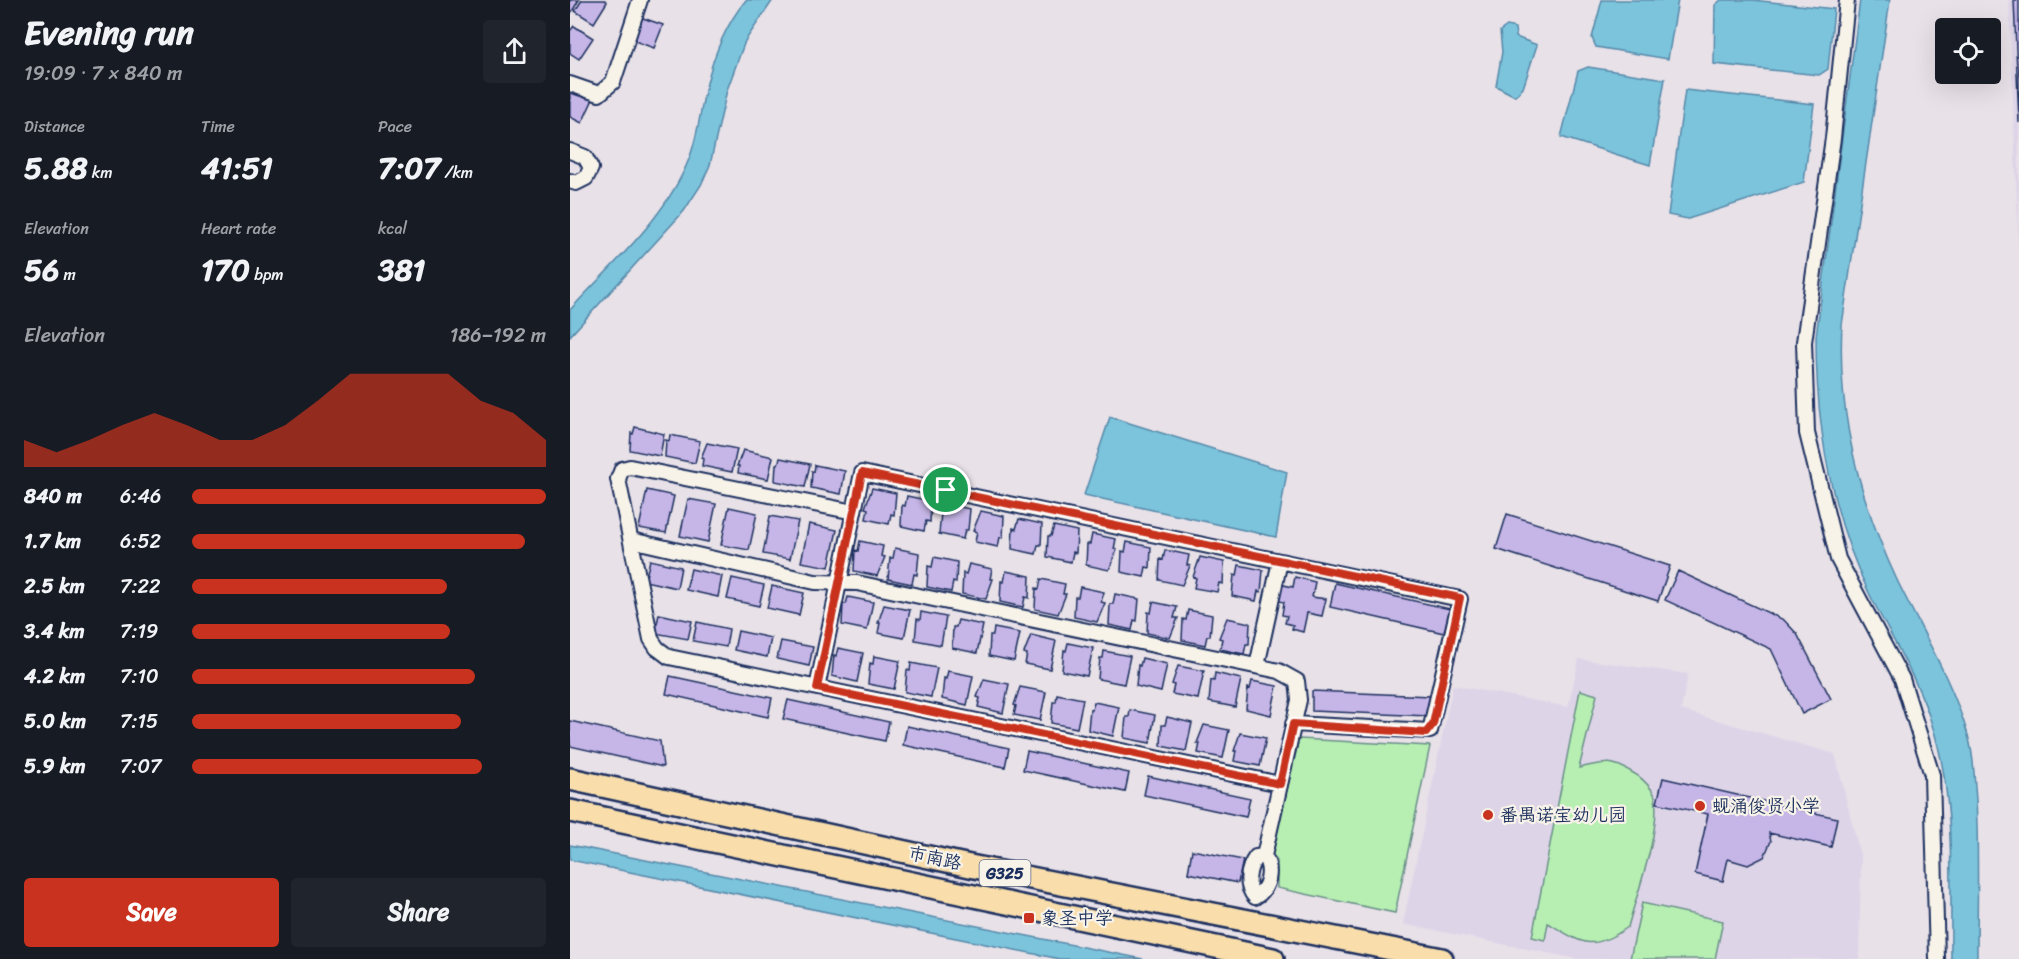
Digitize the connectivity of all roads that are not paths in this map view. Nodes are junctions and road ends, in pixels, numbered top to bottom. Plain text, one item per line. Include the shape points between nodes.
1 (640, 0) edge
2 (1847, 0) edge
3 (570, 84) edge
4 (570, 151) edge
5 (570, 182) edge
6 (854, 512) junction
7 (631, 540) junction
8 (1280, 561) junction
9 (839, 583) junction
10 (1257, 666) junction
11 (817, 688) junction
12 (1293, 724) junction
13 (570, 779) edge
14 (1280, 784) junction
15 (570, 811) edge
16 (1264, 856) junction
17 (1254, 897) junction
18 (1250, 921) junction
19 (1273, 959) edge
20 (1442, 959) edge
21 (1937, 959) edge

1 - 3 street via 614,82 599,94
2 - 21 street via 1833,138 1804,342 1806,433 1838,559 1902,679 1932,775
4 - 5 street via 585,157 591,168 582,181
6 - 7 street via 630,467 622,469 618,479
6 - 8 street via 862,473
6 - 9 street
7 - 9 street via 815,582
7 - 11 street via 651,639 664,654
8 - 10 street
8 - 12 street via 1460,598 1430,732
9 - 10 street via 857,583
9 - 11 street
10 - 12 street via 1279,671 1297,681 1299,700
11 - 14 street
12 - 14 street
13 - 18 highway, 市南路 / G325 via 970,866
14 - 16 street
15 - 19 highway, 市南路 / G325
16 - 17 street via 1269,867 1268,884
16 - 17 street via 1256,857 1249,872
17 - 18 street
18 - 20 highway, 市南路 / G325

